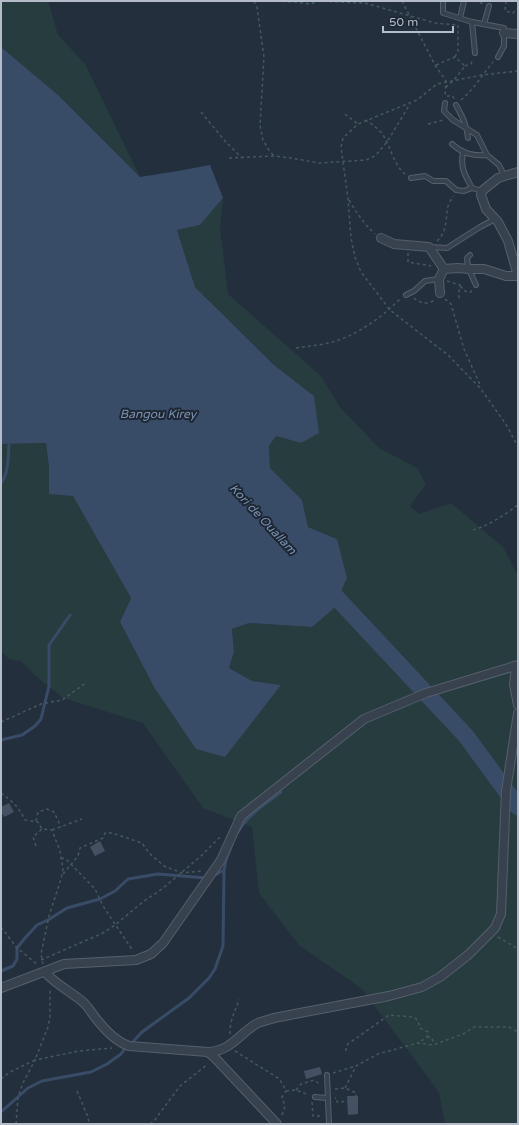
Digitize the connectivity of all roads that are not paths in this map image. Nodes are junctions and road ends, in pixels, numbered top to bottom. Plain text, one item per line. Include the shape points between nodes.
1 (443, 1) edge
2 (464, 1) edge
3 (489, 6) dead end
4 (460, 18) junction
5 (472, 22) junction
6 (484, 24) junction
7 (504, 33) junction
8 (518, 34) edge
9 (475, 53) road end
10 (498, 57) road end
11 (445, 103) road end
12 (456, 105) road end
13 (467, 128) junction
14 (468, 138) dead end
15 (452, 144) dead end
16 (463, 152) junction
17 (487, 155) junction
18 (518, 172) edge
19 (504, 175) junction
20 (411, 178) road end
21 (472, 188) junction
22 (482, 191) junction
23 (495, 219) junction
24 (381, 238) road end
25 (429, 247) junction
26 (470, 255) dead end
27 (444, 269) junction
28 (469, 269) junction
29 (518, 276) edge
30 (439, 279) junction
31 (476, 285) road end
32 (440, 293) road end
33 (406, 295) road end
34 (517, 666) edge
35 (518, 705) edge
36 (518, 713) edge
37 (48, 975) junction
38 (1, 988) edge
39 (208, 1052) junction
40 (327, 1075) road end
41 (313, 1098) road end
42 (327, 1098) junction
43 (278, 1124) edge
44 (329, 1124) edge

1 - 4 lane via 442,13
2 - 4 lane
3 - 6 lane
4 - 5 lane
5 - 6 lane
5 - 9 lane
6 - 7 lane via 504,28
7 - 8 street
7 - 10 lane via 504,46
11 - 13 lane via 444,111
12 - 13 lane
13 - 14 lane
13 - 17 lane via 477,135
15 - 16 lane
16 - 17 lane via 476,156
16 - 21 lane via 462,169
17 - 19 lane via 499,165
18 - 19 street
19 - 22 street
20 - 21 lane via 425,176 433,180 446,181 456,190
21 - 22 lane
22 - 23 street via 486,209
23 - 25 lane via 447,248
23 - 29 street via 508,241
24 - 25 street via 394,244
25 - 27 street
26 - 28 lane via 466,258 466,266
27 - 28 street
27 - 30 street
28 - 29 street via 484,269 506,276
28 - 31 lane
30 - 32 street
30 - 33 lane via 424,281
34 - 35 street via 514,685
34 - 37 street via 426,693 364,719 240,816 221,860 163,943 151,954 138,959 64,964
36 - 39 street via 506,791 500,914 496,928 440,977 422,987 389,996 274,1018 257,1024 230,1046 217,1052
37 - 38 street
37 - 39 street via 85,1004 98,1022 124,1044
39 - 43 street
40 - 42 lane
41 - 42 lane
42 - 44 lane

